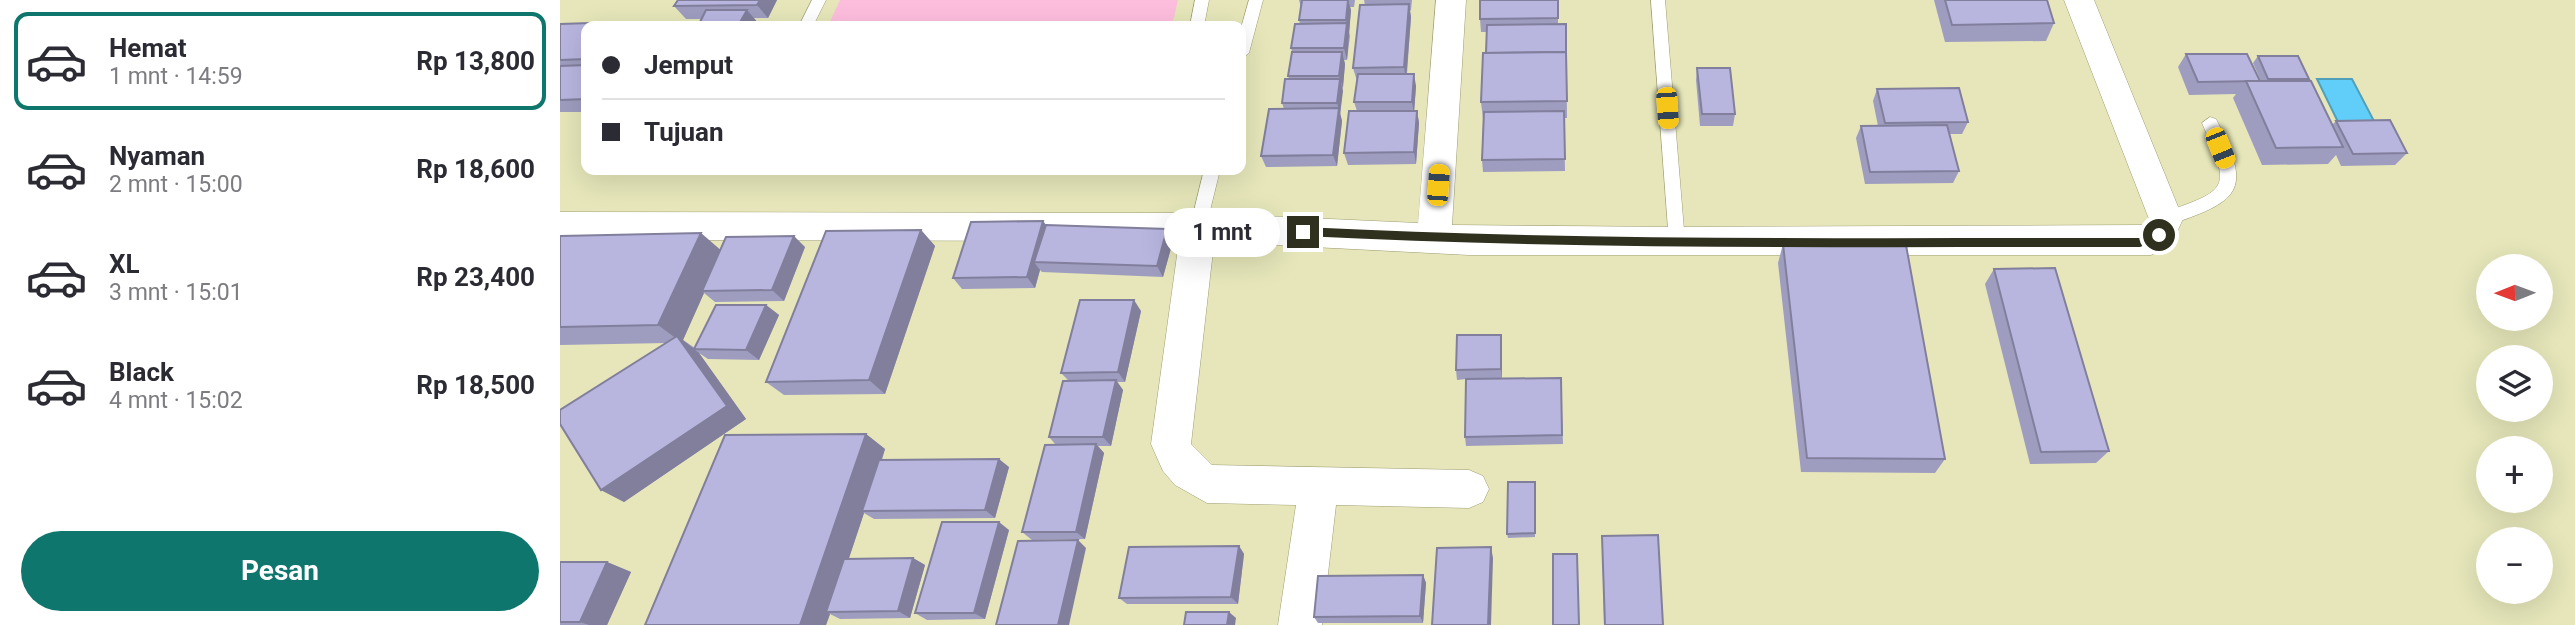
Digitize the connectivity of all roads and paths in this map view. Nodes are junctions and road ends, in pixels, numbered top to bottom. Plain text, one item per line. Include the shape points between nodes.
1 (818, 0) edge
2 (1202, 0) edge
3 (1256, 0) edge
4 (1451, 0) edge
5 (1658, 0) edge
6 (2079, 0) edge
7 (808, 21) edge
8 (1198, 21) edge
9 (1246, 35) edge
10 (2210, 123) dead end
11 (1211, 175) edge
12 (2166, 219) junction
13 (560, 226) edge
14 (1198, 227) junction
15 (1434, 238) junction
16 (1677, 242) junction
17 (1318, 488) junction
18 (1469, 488) dead end
19 (1300, 625) edge

1 - 7 lane
2 - 8 lane
3 - 9 lane
4 - 15 street
5 - 16 lane
6 - 12 street
10 - 12 lane via 2230,173 2225,192 2214,201
11 - 14 lane
12 - 16 street via 2159,235 2140,242
13 - 14 street
14 - 15 street
14 - 17 street via 1171,444 1178,462 1207,484
15 - 16 street
17 - 18 street
17 - 19 street

